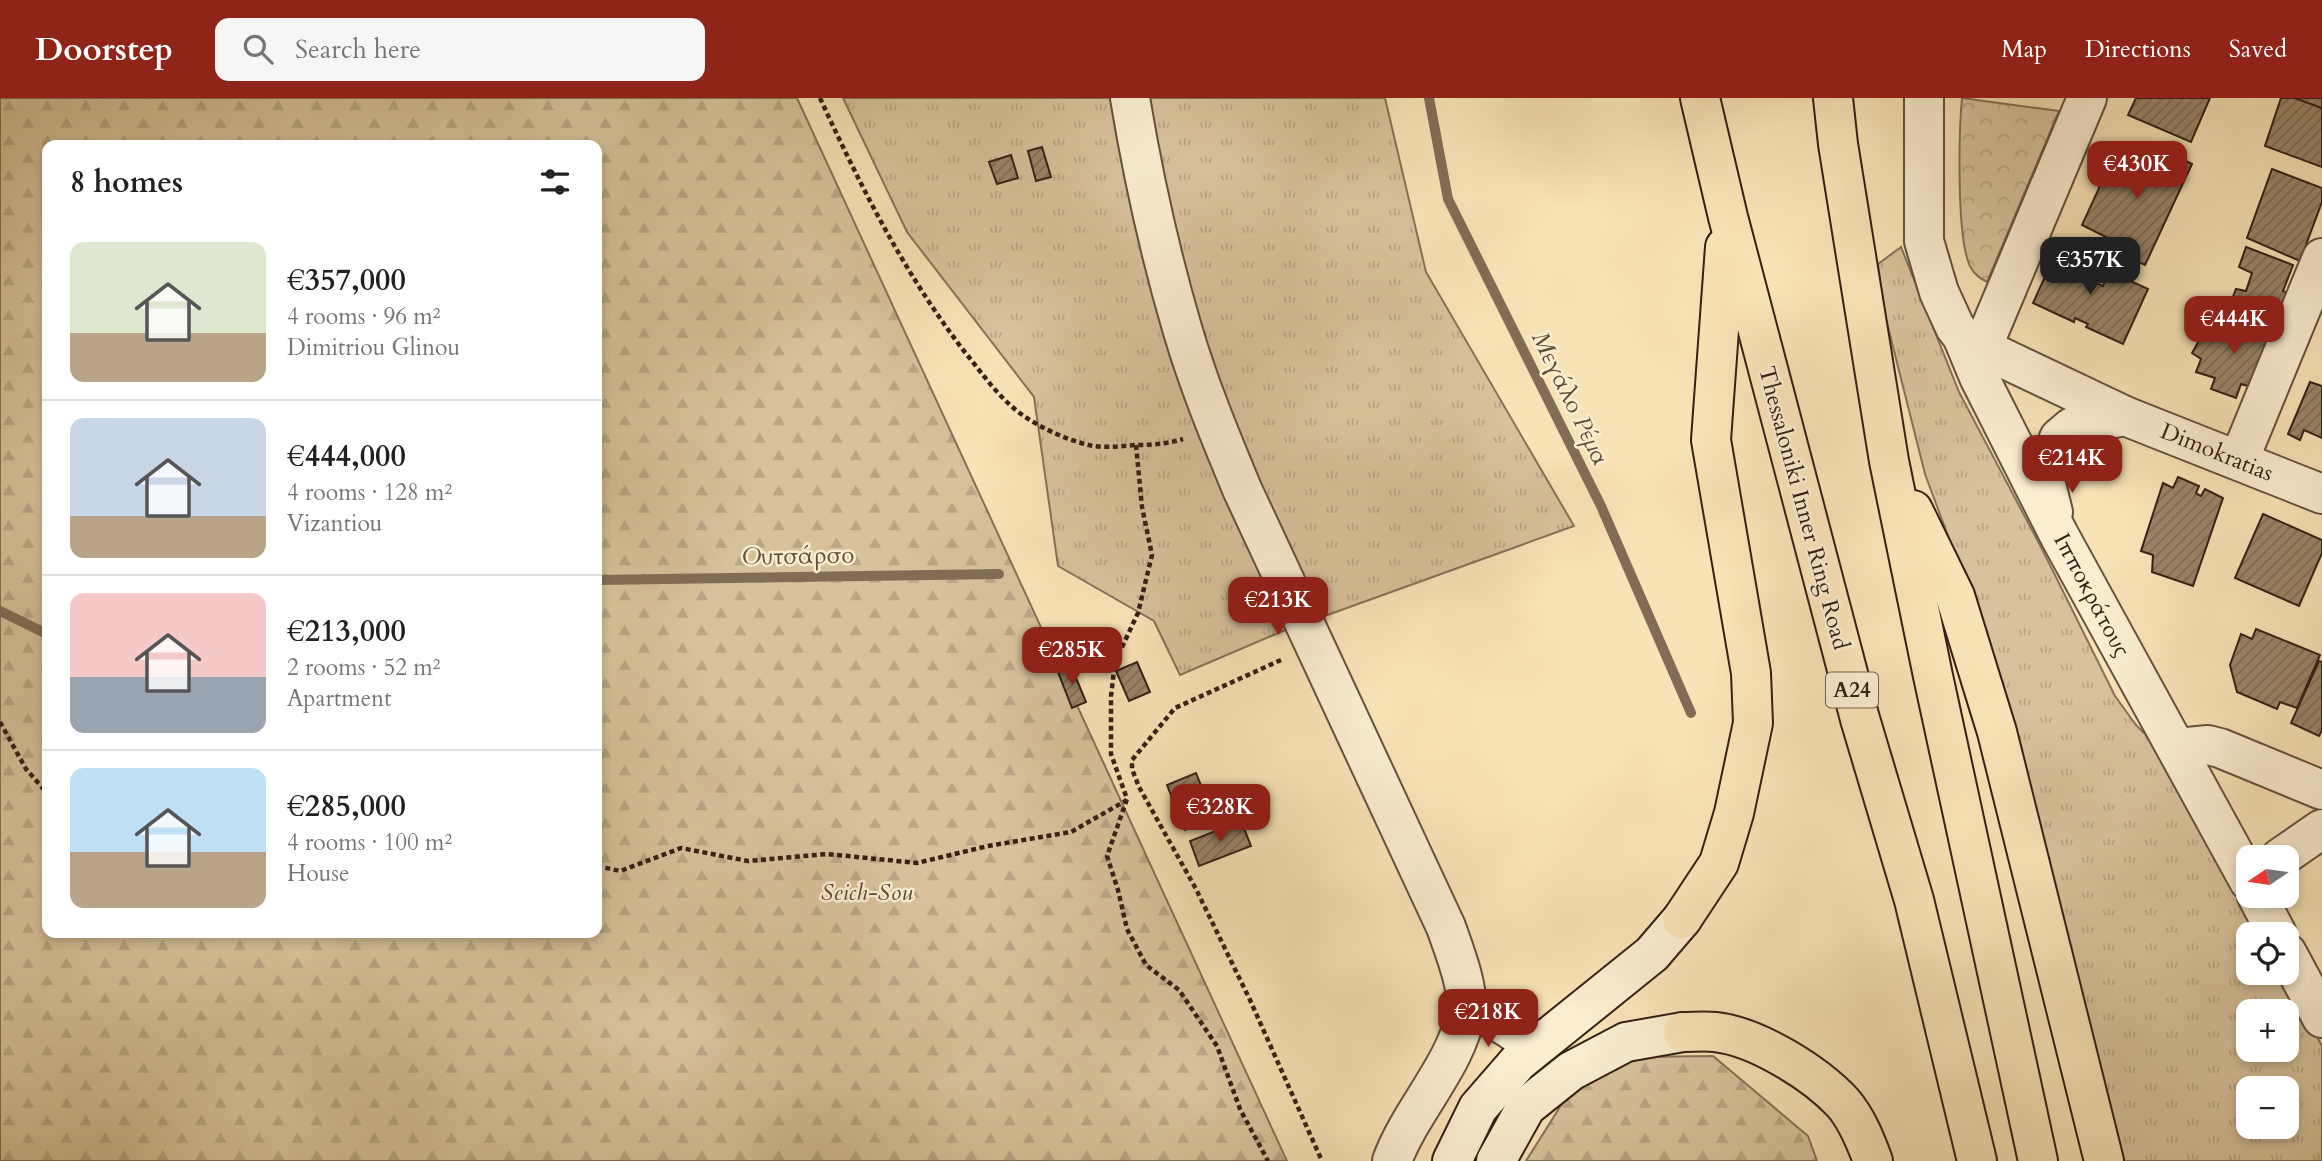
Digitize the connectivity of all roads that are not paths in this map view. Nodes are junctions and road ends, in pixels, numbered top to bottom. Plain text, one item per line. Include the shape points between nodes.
1 (1130, 98) edge
2 (1700, 98) edge
3 (1833, 98) edge
4 (1924, 98) edge
5 (2087, 98) edge
6 (1728, 217) junction
7 (2322, 258) edge
8 (1972, 342) junction
9 (2125, 416) junction
10 (2238, 460) junction
11 (1889, 461) junction
12 (2322, 494) edge
13 (2059, 535) junction
14 (2177, 748) junction
15 (2322, 790) edge
16 (2322, 829) edge
17 (2299, 845) edge
18 (2236, 858) edge
19 (1682, 919) joint
20 (2299, 975) edge
21 (1466, 1009) junction
22 (2322, 1018) edge
23 (1683, 1032) joint
24 (1534, 1047) junction
25 (1392, 1161) edge
26 (1452, 1161) edge
27 (1496, 1161) edge
28 (1873, 1161) edge
29 (1978, 1161) edge
30 (2038, 1161) edge
31 (2104, 1161) edge

1 - 21 street via 1156,233 1182,330 1217,428 1446,927 1460,967
2 - 6 highway, Thessaloniki Inner Ring Road / Α24
3 - 11 highway
4 - 8 street, Ιπποκράτους via 1924,241 1955,327
5 - 8 street
6 - 19 highway via 1711,440 1751,673 1754,723 1719,863
6 - 29 highway, Thessaloniki Inner Ring Road / Α24 via 1860,719 1914,900
7 - 10 street
8 - 9 street, Dimokratias
8 - 13 street, Ιπποκράτους via 1979,377
9 - 10 street, Dimokratias
9 - 13 street via 2072,427 2059,438 2045,480
10 - 12 street, Dimokratias
11 - 30 highway
11 - 31 highway via 1955,596 1979,671
13 - 14 street, Ιπποκράτους
14 - 15 street via 2220,748
14 - 18 street, Ιπποκράτους
16 - 17 street
19 - 24 street via 1652,954
20 - 22 street
21 - 24 street via 1511,1027
21 - 25 street via 1458,1038
23 - 27 street via 1626,1042 1571,1071 1526,1107
23 - 28 highway via 1716,1032 1750,1041 1818,1081 1844,1104
24 - 26 street via 1478,1108

